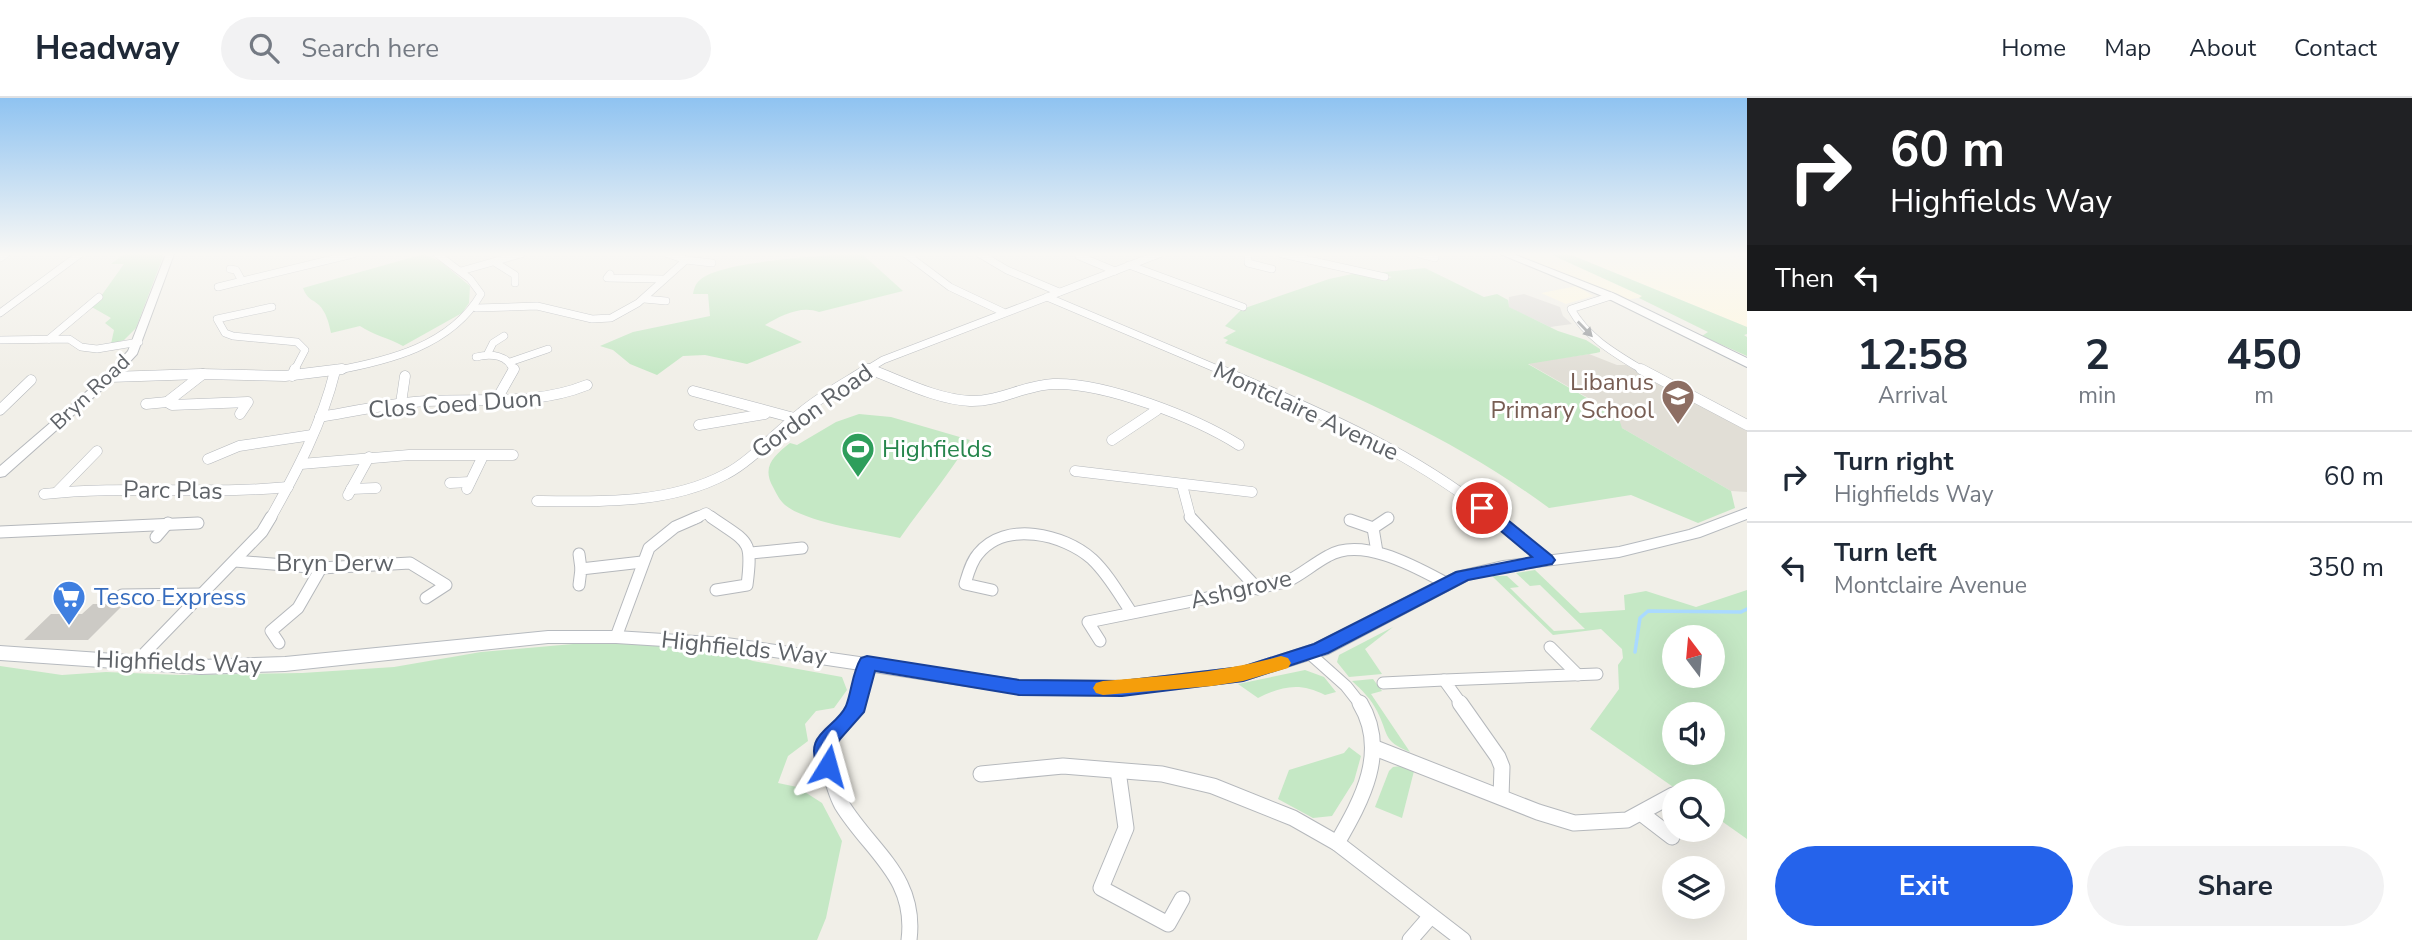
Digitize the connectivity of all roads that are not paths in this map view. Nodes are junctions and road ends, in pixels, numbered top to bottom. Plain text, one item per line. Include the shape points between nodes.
1 (27, 293) edge
2 (156, 293) edge
3 (480, 293) edge
4 (649, 293) edge
5 (963, 293) edge
6 (1056, 293) edge
7 (1206, 293) edge
8 (1604, 293) edge
9 (1611, 296) junction
10 (99, 297) dead end
11 (1046, 297) junction
12 (644, 299) junction
13 (666, 301) dead end
14 (272, 306) dead end
15 (1243, 307) dead end
16 (476, 308) junction
17 (1003, 312) junction
18 (0, 313) edge
19 (504, 336) dead end
20 (49, 339) junction
21 (0, 340) edge
22 (139, 342) junction
23 (548, 349) dead end
24 (488, 353) junction
25 (476, 357) dead end
26 (510, 362) junction
27 (1747, 362) edge
28 (868, 369) junction
29 (335, 371) junction
30 (203, 374) junction
31 (292, 376) junction
32 (405, 376) dead end
33 (110, 377) junction
34 (31, 380) dead end
35 (587, 385) dead end
36 (693, 391) dead end
37 (498, 400) junction
38 (167, 402) junction
39 (401, 403) junction
40 (146, 404) dead end
41 (0, 410) edge
42 (1157, 410) junction
43 (772, 412) junction
44 (240, 414) dead end
45 (320, 417) junction
46 (794, 418) junction
47 (699, 425) dead end
48 (1747, 425) edge
49 (312, 436) junction
50 (1112, 440) dead end
51 (1239, 445) dead end
52 (97, 451) dead end
53 (513, 455) dead end
54 (483, 456) junction
55 (369, 457) junction
56 (208, 459) dead end
57 (300, 464) junction
58 (1075, 471) dead end
59 (0, 473) edge
60 (450, 483) dead end
61 (1182, 485) junction
62 (288, 487) junction
63 (376, 488) dead end
64 (57, 492) junction
65 (1252, 492) dead end
66 (44, 494) dead end
67 (537, 501) dead end
68 (695, 505) dead end
69 (706, 513) junction
70 (1747, 513) edge
71 (1388, 518) dead end
72 (1350, 520) dead end
73 (168, 523) junction
74 (198, 523) dead end
75 (1373, 528) junction
76 (0, 532) edge
77 (156, 537) dead end
78 (802, 548) dead end
79 (1377, 552) junction
80 (751, 553) junction
81 (579, 554) dead end
82 (1546, 560) junction
83 (235, 561) junction
84 (642, 562) junction
85 (321, 568) junction
86 (582, 569) junction
87 (1446, 583) junction
88 (579, 584) dead end
89 (1258, 589) junction
90 (716, 590) dead end
91 (992, 590) dead end
92 (122, 594) dead end
93 (203, 594) junction
94 (426, 598) dead end
95 (1131, 612) junction
96 (616, 637) junction
97 (1100, 641) dead end
98 (279, 643) dead end
99 (1549, 647) dead end
100 (0, 653) edge
101 (1309, 653) junction
102 (135, 663) junction
103 (867, 663) junction
104 (1597, 674) dead end
105 (1578, 675) junction
106 (1444, 680) junction
107 (1383, 683) dead end
108 (1375, 748) junction
109 (1118, 771) junction
110 (981, 774) dead end
111 (1501, 797) junction
112 (1662, 802) edge
113 (1642, 814) junction
114 (1662, 829) edge
115 (1337, 843) junction
116 (1182, 899) dead end
117 (1430, 917) junction
118 (909, 940) edge
119 (1410, 940) edge
120 (1463, 940) edge

1 - 18 street
2 - 22 street, Bryn Road
3 - 16 street
4 - 12 street
5 - 17 street
6 - 11 street, Gordon Road
7 - 15 street
8 - 9 main road
9 - 27 main road
9 -> 48 street via 1576,306 1572,315 1613,352
10 - 20 street
11 - 17 street, Gordon Road
11 - 82 street, Montclaire Avenue via 1383,443 1471,500
12 - 13 street
12 - 16 street via 618,316 594,319 546,307
14 - 31 street via 217,319 225,333 233,336 297,342 305,350
16 - 29 street via 431,341 402,354
17 - 28 street, Gordon Road
19 - 24 street via 493,342
20 - 21 street
20 - 22 street via 69,339 97,349
22 - 33 street, Bryn Road
23 - 26 street
24 - 25 street
24 - 26 street
26 - 37 street via 514,369
28 - 42 street via 942,396 971,401 1058,384
28 - 46 street, Gordon Road
29 - 31 street
29 - 45 street
30 - 31 street
30 - 33 street
30 - 38 street
32 - 39 street
33 - 59 street, Bryn Road
34 - 41 street
35 - 37 street, Clos Coed Duon via 558,396
36 - 43 street
37 - 39 street, Clos Coed Duon
38 - 40 street
38 - 44 street via 248,402
39 - 45 street, Clos Coed Duon
42 - 50 street
42 - 51 street via 1209,427
43 - 46 street
43 - 47 street
45 - 49 street
46 - 67 street, Gordon Road via 729,473 711,481 606,502
49 - 56 street via 239,446 226,458
49 - 57 street
52 - 64 street, Parc Plas
53 - 54 street
54 - 55 street
54 - 60 street via 468,485
55 - 57 street
55 - 63 street via 349,492
57 - 62 street
58 - 61 street via 1099,469
61 - 65 street via 1232,494
61 - 89 street via 1191,519
62 - 64 street, Parc Plas via 251,492
62 - 83 street via 262,531
64 - 66 street, Parc Plas
68 - 69 street
69 - 80 street via 746,541
69 - 84 street via 662,536
70 - 82 main road, Highfields Way via 1694,534 1619,552
71 - 75 street
72 - 75 street
73 - 74 street
73 - 76 street
73 - 77 street
75 - 79 street
78 - 80 street
79 - 87 street, Ashgrove via 1408,562
79 - 89 street, Ashgrove via 1336,552 1303,574
80 - 90 street via 747,585
81 - 86 street
82 - 87 main road, Highfields Way via 1482,570
83 - 85 street, Bryn Derw
83 - 93 street
84 - 86 street
84 - 96 street
85 - 94 street, Bryn Derw via 410,563 446,585
85 - 98 street via 299,608 271,631
86 - 88 street
87 - 101 main road, Highfields Way
89 - 95 street, Ashgrove
91 - 95 street via 961,589 971,564 988,544 1017,535 1050,537 1090,557
92 - 93 street
93 - 102 street
95 - 97 street, Ashgrove via 1088,622
96 - 102 main road, Highfields Way via 509,640 285,664 201,667
96 - 103 main road, Highfields Way via 727,644
99 - 105 street
100 - 102 main road, Highfields Way
101 - 103 main road, Highfields Way via 1243,674 1122,688 1019,687
101 - 108 street via 1365,709
103 - 118 street via 854,712 824,748 841,803 895,873 912,916
104 - 105 street
105 - 106 street
106 - 107 street
106 - 111 street via 1498,757
108 - 111 street
108 - 115 street via 1368,786
109 - 110 street via 1063,766
109 - 115 street via 1162,774 1213,786 1293,818
109 - 116 street via 1126,828 1101,888 1168,924
111 - 113 street via 1574,823 1627,820
112 - 113 street
113 - 114 street
115 - 117 street
117 - 119 street
117 - 120 street

